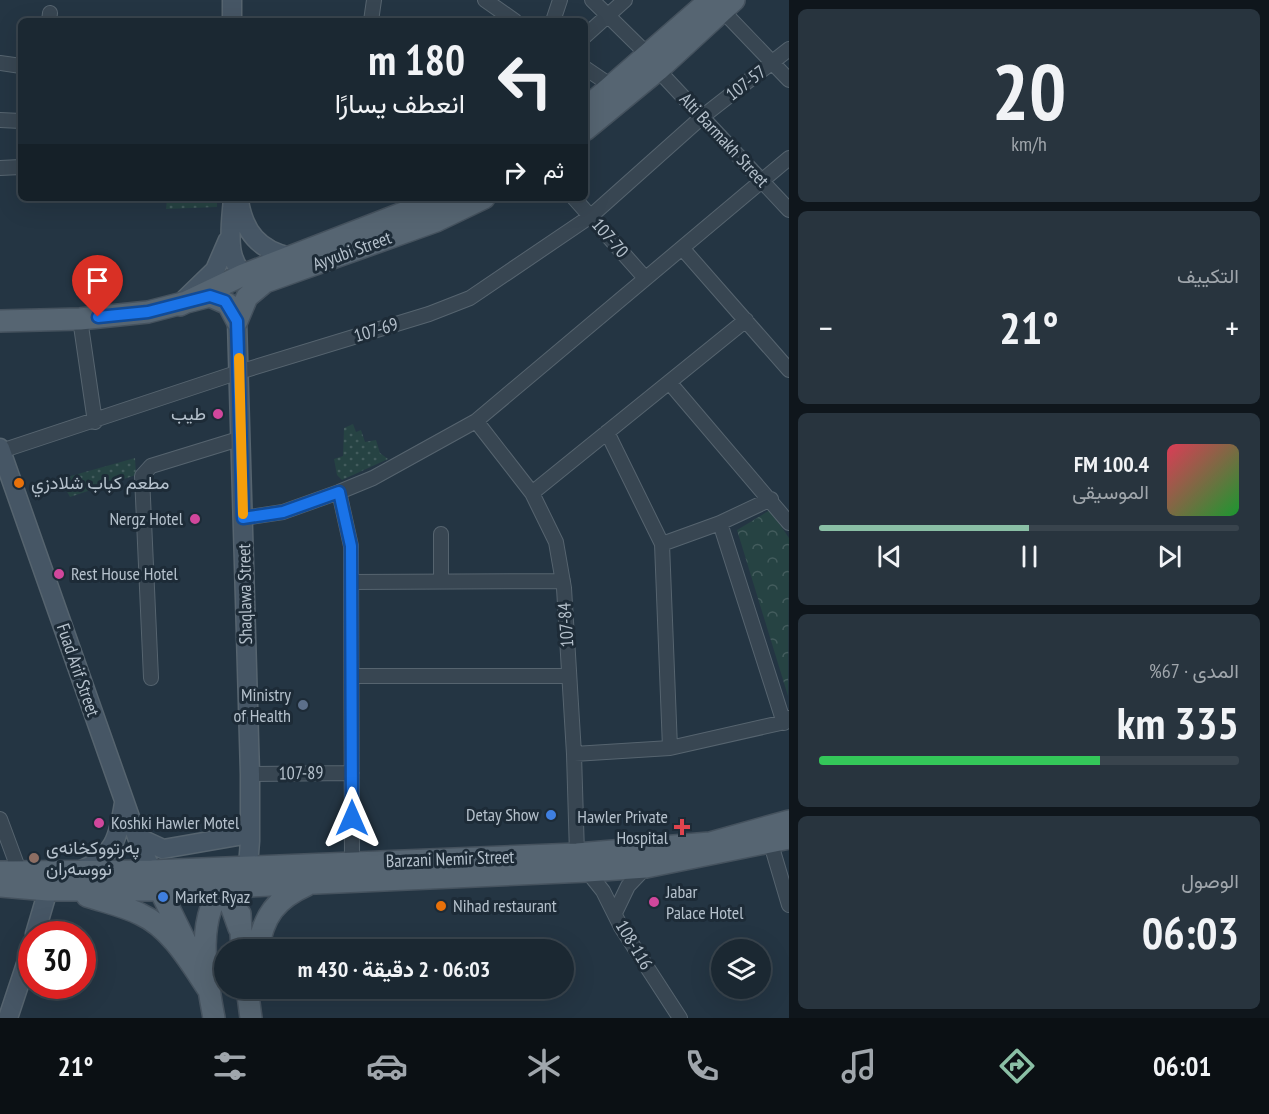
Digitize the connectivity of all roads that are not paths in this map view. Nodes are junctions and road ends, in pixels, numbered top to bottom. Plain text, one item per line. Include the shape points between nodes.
1 (232, 0) edge
2 (374, 0) edge
3 (485, 0) edge
4 (560, 0) edge
5 (592, 0) edge
6 (625, 0) edge
7 (717, 2) edge
8 (608, 15) junction
9 (232, 18) edge
10 (371, 18) edge
11 (511, 18) edge
12 (554, 18) edge
13 (588, 33) edge
14 (789, 49) edge
15 (653, 62) junction
16 (772, 62) junction
17 (0, 63) edge
18 (18, 66) edge
19 (588, 70) edge
20 (789, 80) edge
21 (613, 87) junction
22 (588, 108) edge
23 (702, 117) junction
24 (0, 120) edge
25 (18, 121) edge
26 (588, 127) edge
27 (789, 158) edge
28 (18, 167) edge
29 (0, 168) edge
30 (762, 181) junction
31 (233, 201) edge
32 (239, 201) edge
33 (430, 201) edge
34 (478, 201) edge
35 (577, 201) edge
36 (789, 210) edge
37 (591, 216) junction
38 (231, 230) junction
39 (682, 248) junction
40 (290, 257) junction
41 (243, 275) junction
42 (645, 278) junction
43 (268, 281) junction
44 (180, 305) junction
45 (80, 319) junction
46 (0, 321) edge
47 (237, 321) junction
48 (746, 321) junction
49 (789, 370) edge
50 (239, 372) junction
51 (669, 382) junction
52 (476, 421) junction
53 (95, 422) junction
54 (607, 432) junction
55 (242, 438) junction
56 (1, 450) edge
57 (339, 492) junction
58 (532, 493) junction
59 (771, 499) junction
60 (243, 518) junction
61 (720, 523) junction
62 (789, 523) edge
63 (441, 534) dead end
64 (662, 544) junction
65 (562, 581) junction
66 (351, 582) junction
67 (441, 582) junction
68 (352, 676) junction
69 (569, 676) junction
70 (151, 678) dead end
71 (787, 720) edge
72 (670, 748) junction
73 (574, 754) junction
74 (351, 773) junction
75 (249, 774) junction
76 (124, 801) junction
77 (0, 819) edge
78 (789, 821) edge
79 (250, 824) junction
80 (137, 837) junction
81 (780, 841) edge
82 (352, 863) junction
83 (582, 863) junction
84 (646, 867) junction
85 (173, 870) junction
86 (10, 872) edge
87 (245, 876) junction
88 (73, 881) junction
89 (156, 881) junction
90 (313, 882) junction
91 (0, 886) edge
92 (220, 888) junction
93 (48, 890) junction
94 (789, 905) edge
95 (615, 914) junction
96 (39, 921) edge
97 (239, 928) junction
98 (240, 939) edge
99 (261, 939) edge
100 (208, 989) junction
101 (18, 990) edge
102 (9, 1018) edge
103 (214, 1018) edge
104 (680, 1018) edge

1 - 9 main road
2 - 10 street
3 - 11 street
4 - 12 street
5 - 8 street, Alti Barmakh Street
6 - 8 street
7 - 15 main road
7 - 16 street
8 - 13 street
8 - 15 street, Alti Barmakh Street
14 - 16 street, 107-57
15 - 21 main road
15 - 23 street, Alti Barmakh Street
15 - 26 main road
16 - 20 street
16 - 23 street, 107-57
17 - 18 street
19 - 21 street
21 - 22 main road
23 - 30 street, Alti Barmakh Street
23 - 37 street, 107-69
24 - 25 street
27 - 30 street
28 - 29 street
30 - 36 street, Alti Barmakh Street
30 - 39 street
31 - 38 main road
32 - 40 main road via 243,221 256,242
33 - 40 main road, Ayyubi Street
34 - 43 main road, Ayyubi Street via 436,221
35 - 37 street, 107-70
37 - 42 street, 107-70
37 - 50 street, 107-69 via 470,298
38 - 41 main road via 232,260
38 - 44 main road via 216,270
39 - 42 street
39 - 48 street
40 - 41 main road, Ayyubi Street
41 - 43 main road via 254,281
41 - 44 main road, Ayyubi Street
42 - 52 street
43 - 47 main road, Ayyubi Street via 247,297
44 - 45 main road via 134,320
44 - 47 main road via 218,297 231,307
45 - 46 main road
45 - 53 street
47 - 50 main road, Shaqlawa Street via 232,353
48 - 49 street
48 - 51 street
50 - 53 street, 107-69
50 - 55 main road, Shaqlawa Street
51 - 54 street
51 - 59 street
52 - 57 street
52 - 58 street, 107-84
53 - 56 street, 107-69
54 - 58 street
54 - 64 street
55 - 60 main road, Shaqlawa Street
55 - 70 street via 151,466 142,476
56 - 76 main road, Fuad Arif Street
57 - 60 street via 283,512
57 - 66 street via 351,546
58 - 65 street, 107-84 via 556,542
59 - 61 street
59 - 62 street
60 - 75 main road, Shaqlawa Street
61 - 64 street
61 - 71 street
63 - 67 street
64 - 72 street
65 - 67 street
65 - 69 street, 107-84
66 - 67 street
66 - 68 street
68 - 69 street
68 - 74 street
69 - 73 street, 107-84
71 - 72 street
72 - 73 street
73 - 83 street, 107-84
74 - 75 street, 107-89
74 - 82 street
75 - 79 main road, Shaqlawa Street
76 - 80 main road, Fuad Arif Street
76 - 88 main road via 113,845 98,864
77 - 86 street
78 - 83 main road, Barzani Nemir Street via 710,843
79 - 80 main road via 238,836 163,849
79 - 87 main road, Shaqlawa Street
80 - 89 main road, Fuad Arif Street
81 - 84 main road, Barzani Nemir Street
81 - 94 street
82 - 83 main road, Barzani Nemir Street
82 - 87 main road, Barzani Nemir Street
83 - 84 main road, Barzani Nemir Street
83 - 90 main road, Barzani Nemir Street
83 - 95 street, 108-116
84 - 95 street, 108-116 via 628,886
85 - 87 main road, Barzani Nemir Street
85 - 89 main road, Barzani Nemir Street
85 - 92 main road via 202,876
86 - 88 main road, Barzani Nemir Street
87 - 90 main road, Barzani Nemir Street
87 - 92 main road
87 - 97 main road
88 - 89 main road, Barzani Nemir Street
88 - 93 main road, Barzani Nemir Street
88 - 100 main road via 141,914 162,929
89 - 92 main road, Barzani Nemir Street
89 - 100 main road
90 - 99 main road via 274,905
91 - 93 main road, Barzani Nemir Street
92 - 97 main road
92 - 100 main road via 206,924
93 - 96 main road
95 - 104 street, 108-116
97 - 98 main road
100 - 103 main road
101 - 102 main road

